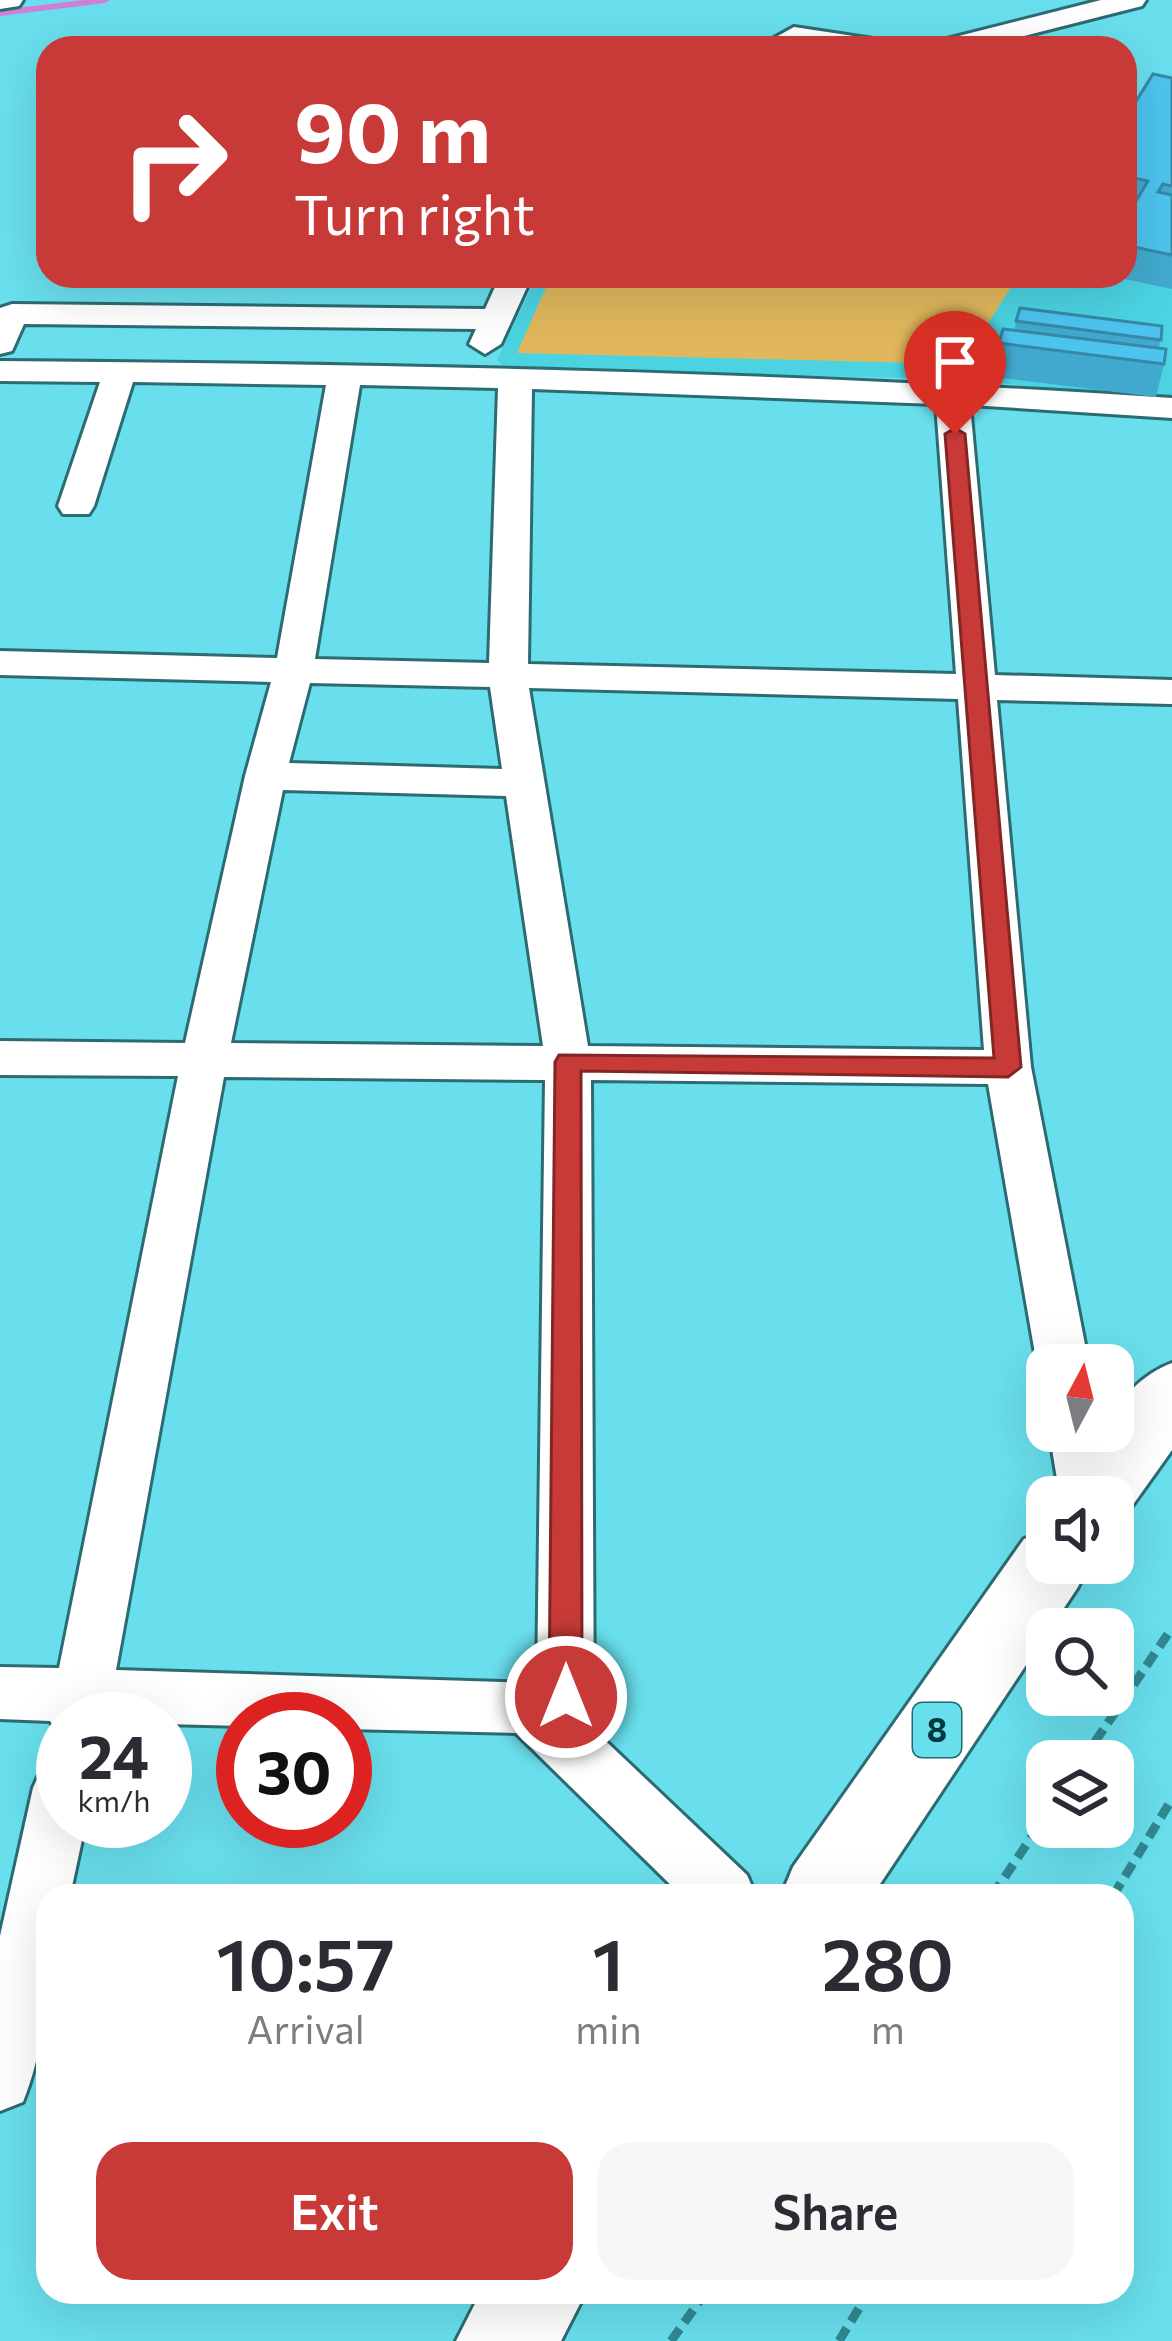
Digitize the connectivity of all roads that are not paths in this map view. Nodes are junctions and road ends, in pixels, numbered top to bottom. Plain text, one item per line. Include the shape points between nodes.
1 (10, 0) edge
2 (1133, 0) edge
3 (0, 1) edge
4 (992, 36) edge
5 (511, 288) edge
6 (497, 319) junction
7 (0, 344) edge
8 (0, 370) edge
9 (120, 372) junction
10 (345, 374) junction
11 (471, 376) junction
12 (514, 377) junction
13 (952, 392) junction
14 (1172, 408) edge
15 (76, 506) dead end
16 (0, 662) edge
17 (294, 669) junction
18 (508, 676) junction
19 (976, 686) junction
20 (1172, 692) edge
21 (265, 776) junction
22 (524, 783) junction
23 (0, 1058) edge
24 (568, 1062) junction
25 (204, 1063) junction
26 (1008, 1067) junction
27 (1059, 1344) edge
28 (1172, 1393) edge
29 (1108, 1476) edge
30 (1037, 1584) edge
31 (83, 1692) edge
32 (0, 1693) edge
33 (36, 1699) edge
34 (192, 1707) edge
35 (566, 1743) junction
36 (50, 1848) edge
37 (42, 1884) edge
38 (713, 1884) edge
39 (831, 1884) edge
40 (36, 1913) edge
41 (0, 2079) edge
42 (530, 2304) edge
43 (504, 2341) edge

1 - 3 street
2 - 4 street
5 - 6 street
6 - 7 street via 12,314
6 - 11 street
8 - 9 street
9 - 10 street
9 - 15 street
10 - 11 street
10 - 17 street
11 - 12 street
12 - 13 street
12 - 18 street
13 - 14 street
13 - 19 street
16 - 17 street
17 - 18 street
17 - 21 street
18 - 19 street
18 - 22 street
19 - 20 street
19 - 26 street
21 - 22 street
21 - 25 street
22 - 24 street
23 - 25 street
24 - 25 street
24 - 26 street
24 - 35 street
25 - 31 street
26 - 27 street
28 - 29 highway
30 - 39 highway, 8
32 - 33 street
34 - 35 street via 529,1707
35 - 38 street
36 - 37 street
40 - 41 street
42 - 43 highway

